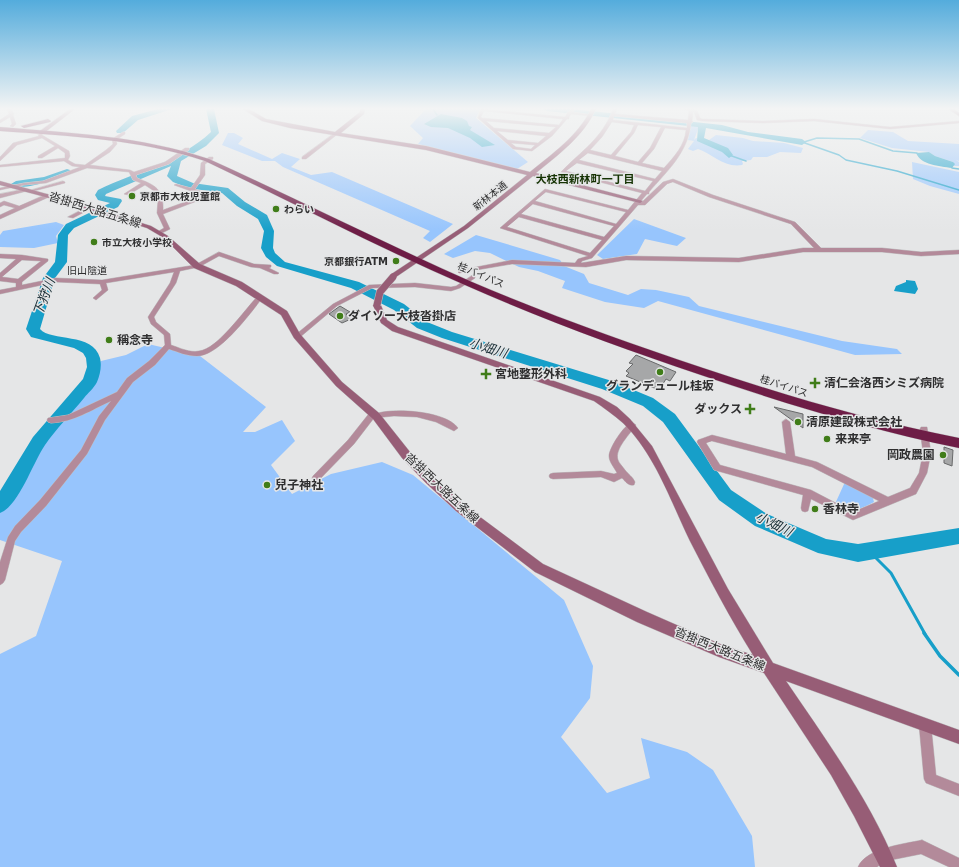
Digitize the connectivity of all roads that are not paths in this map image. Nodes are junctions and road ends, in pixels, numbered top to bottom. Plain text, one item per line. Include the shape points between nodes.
1 (10, 149) edge
2 (52, 149) edge
3 (63, 149) edge
4 (110, 149) edge
5 (315, 149) edge
6 (432, 149) edge
7 (561, 149) edge
8 (618, 149) edge
9 (652, 149) edge
10 (681, 149) edge
11 (186, 150) joint
12 (588, 151) joint
13 (57, 153) dead end
14 (40, 157) dead end
15 (612, 157) junction
16 (304, 158) dead end
17 (66, 159) junction
18 (209, 159) junction
19 (0, 160) edge
20 (51, 160) junction
21 (576, 161) junction
22 (639, 163) junction
23 (90, 165) junction
24 (1, 167) edge
25 (666, 170) junction
26 (532, 174) junction
27 (133, 176) junction
28 (657, 181) junction
29 (63, 182) dead end
30 (0, 183) edge
31 (144, 183) junction
32 (176, 185) dead end
33 (12, 186) junction
34 (0, 189) edge
35 (28, 190) junction
36 (193, 190) junction
37 (647, 193) junction
38 (126, 194) dead end
39 (0, 196) edge
40 (47, 196) junction
41 (532, 202) junction
42 (639, 202) junction
43 (0, 205) edge
44 (19, 208) junction
45 (89, 208) junction
46 (630, 212) junction
47 (160, 213) junction
48 (518, 214) junction
49 (0, 217) edge
50 (70, 217) dead end
51 (618, 226) junction
52 (160, 232) junction
53 (605, 240) junction
54 (819, 250) junction
55 (959, 252) edge
56 (591, 255) junction
57 (0, 256) edge
58 (22, 257) junction
59 (421, 258) junction
60 (577, 265) junction
61 (197, 266) junction
62 (178, 269) junction
63 (271, 271) dead end
64 (461, 272) junction
65 (0, 276) edge
66 (0, 279) edge
67 (469, 280) junction
68 (19, 281) junction
69 (102, 282) junction
70 (15, 289) junction
71 (0, 292) edge
72 (260, 297) junction
73 (96, 298) dead end
74 (0, 300) edge
75 (297, 336) junction
76 (168, 346) junction
77 (120, 394) junction
78 (375, 414) junction
79 (52, 420) dead end
80 (786, 422) dead end
81 (632, 425) junction
82 (454, 428) dead end
83 (925, 433) junction
84 (959, 435) edge
85 (959, 443) edge
86 (791, 458) junction
87 (623, 474) junction
88 (553, 476) dead end
89 (316, 478) dead end
90 (631, 482) dead end
91 (808, 494) junction
92 (887, 501) junction
93 (806, 508) dead end
94 (0, 580) edge
95 (769, 669) junction
96 (925, 726) junction
97 (959, 737) edge
98 (959, 790) edge
99 (883, 854) junction
100 (959, 865) edge
101 (865, 867) edge
102 (889, 867) edge

1 - 19 street
2 - 14 street
3 - 17 street via 67,152
4 - 23 street
5 - 16 street
6 - 26 street
7 - 26 street, 新林本通
8 - 15 street
9 - 22 street
10 - 25 street
11 - 18 highway, 桂バイパス
11 - 27 street via 166,165
12 - 15 street
12 - 21 street
13 - 20 street
15 - 22 street
17 - 20 street
17 - 23 street via 74,165
18 - 36 street via 203,164 204,170
18 - 59 highway, 桂バイパス
20 - 24 street
21 - 28 street
21 - 37 street via 563,172
22 - 25 street
23 - 27 street via 130,171
23 - 33 street via 44,182
25 - 28 street
26 - 42 street
26 - 59 street, 新林本通 via 488,210
27 - 31 street
28 - 37 street
29 - 35 street
30 - 33 street, 沓掛西大路五条線
31 - 38 street
31 - 47 street via 156,190 161,200
32 - 36 street
33 - 34 street
33 - 35 street, 沓掛西大路五条線
35 - 39 street
35 - 40 street, 沓掛西大路五条線
36 - 47 street via 203,193 195,200
37 - 42 street
40 - 44 street
40 - 45 street, 沓掛西大路五条線
41 - 46 street via 545,190
41 - 48 street
41 - 51 street
42 - 46 street
42 - 54 street via 644,204 665,183 672,180 710,196 793,223
43 - 44 street via 4,203
44 - 49 street
45 - 50 street
45 - 52 street, 沓掛西大路五条線
46 - 51 street
47 - 52 street via 167,230
48 - 53 street
48 - 56 street via 503,228
51 - 53 street
52 - 61 street, 沓掛西大路五条線
53 - 56 street
54 - 55 street via 882,250 921,254
54 - 60 street via 739,260 626,258
56 - 60 street via 580,260
57 - 58 street
58 - 65 street
58 - 68 street via 46,260
59 - 64 highway, 桂バイパス
59 - 67 highway, 桂バイパス
59 - 81 street, 新林本通, bridge via 392,277 380,292 377,305 384,321 395,329 597,399 615,408
60 - 64 street via 512,262
61 - 62 street, 旧山陰道
61 - 63 street, 旧山陰道 via 220,254
61 - 72 street, 沓掛西大路五条線 via 239,284
62 - 69 street, 旧山陰道
62 - 76 street via 173,283 151,316 153,323 167,334
64 - 67 highway, 桂バイパス
66 - 68 street
67 - 75 street via 451,289 415,285 371,286 335,305
67 - 83 highway, 桂バイパス via 577,326 705,373 840,416
68 - 70 street
69 - 70 street, 旧山陰道 via 51,281
69 - 73 street via 105,290
70 - 71 street, 旧山陰道
70 - 74 street
72 - 75 street, 沓掛西大路五条線 via 284,313
72 - 76 street via 209,350 199,354
75 - 78 street, 沓掛西大路五条線 via 339,384
76 - 77 street via 152,363 130,380
77 - 79 street via 68,418
77 - 94 street via 102,418 84,452 43,503 18,529 11,540
78 - 82 street via 396,413 429,417 447,422
78 - 89 street
78 - 95 street, 沓掛西大路五条線 via 406,455 455,504 539,568 642,617
80 - 86 street
81 - 87 street via 625,432 613,454 614,461
81 - 95 street via 660,466 718,583
83 - 84 highway, 桂バイパス
83 - 85 highway, 桂バイパス
83 - 92 street via 927,453 923,473 913,491
86 - 91 street via 712,438 701,442 717,468
86 - 92 street via 814,464
87 - 88 street via 614,478 601,474
87 - 90 street
91 - 92 street via 853,516
91 - 93 street
95 - 96 street, 沓掛西大路五条線
95 - 99 street via 828,757
96 - 97 street, 沓掛西大路五条線
96 - 98 street via 930,779
99 - 100 street via 922,847
99 - 101 street
99 - 102 street

